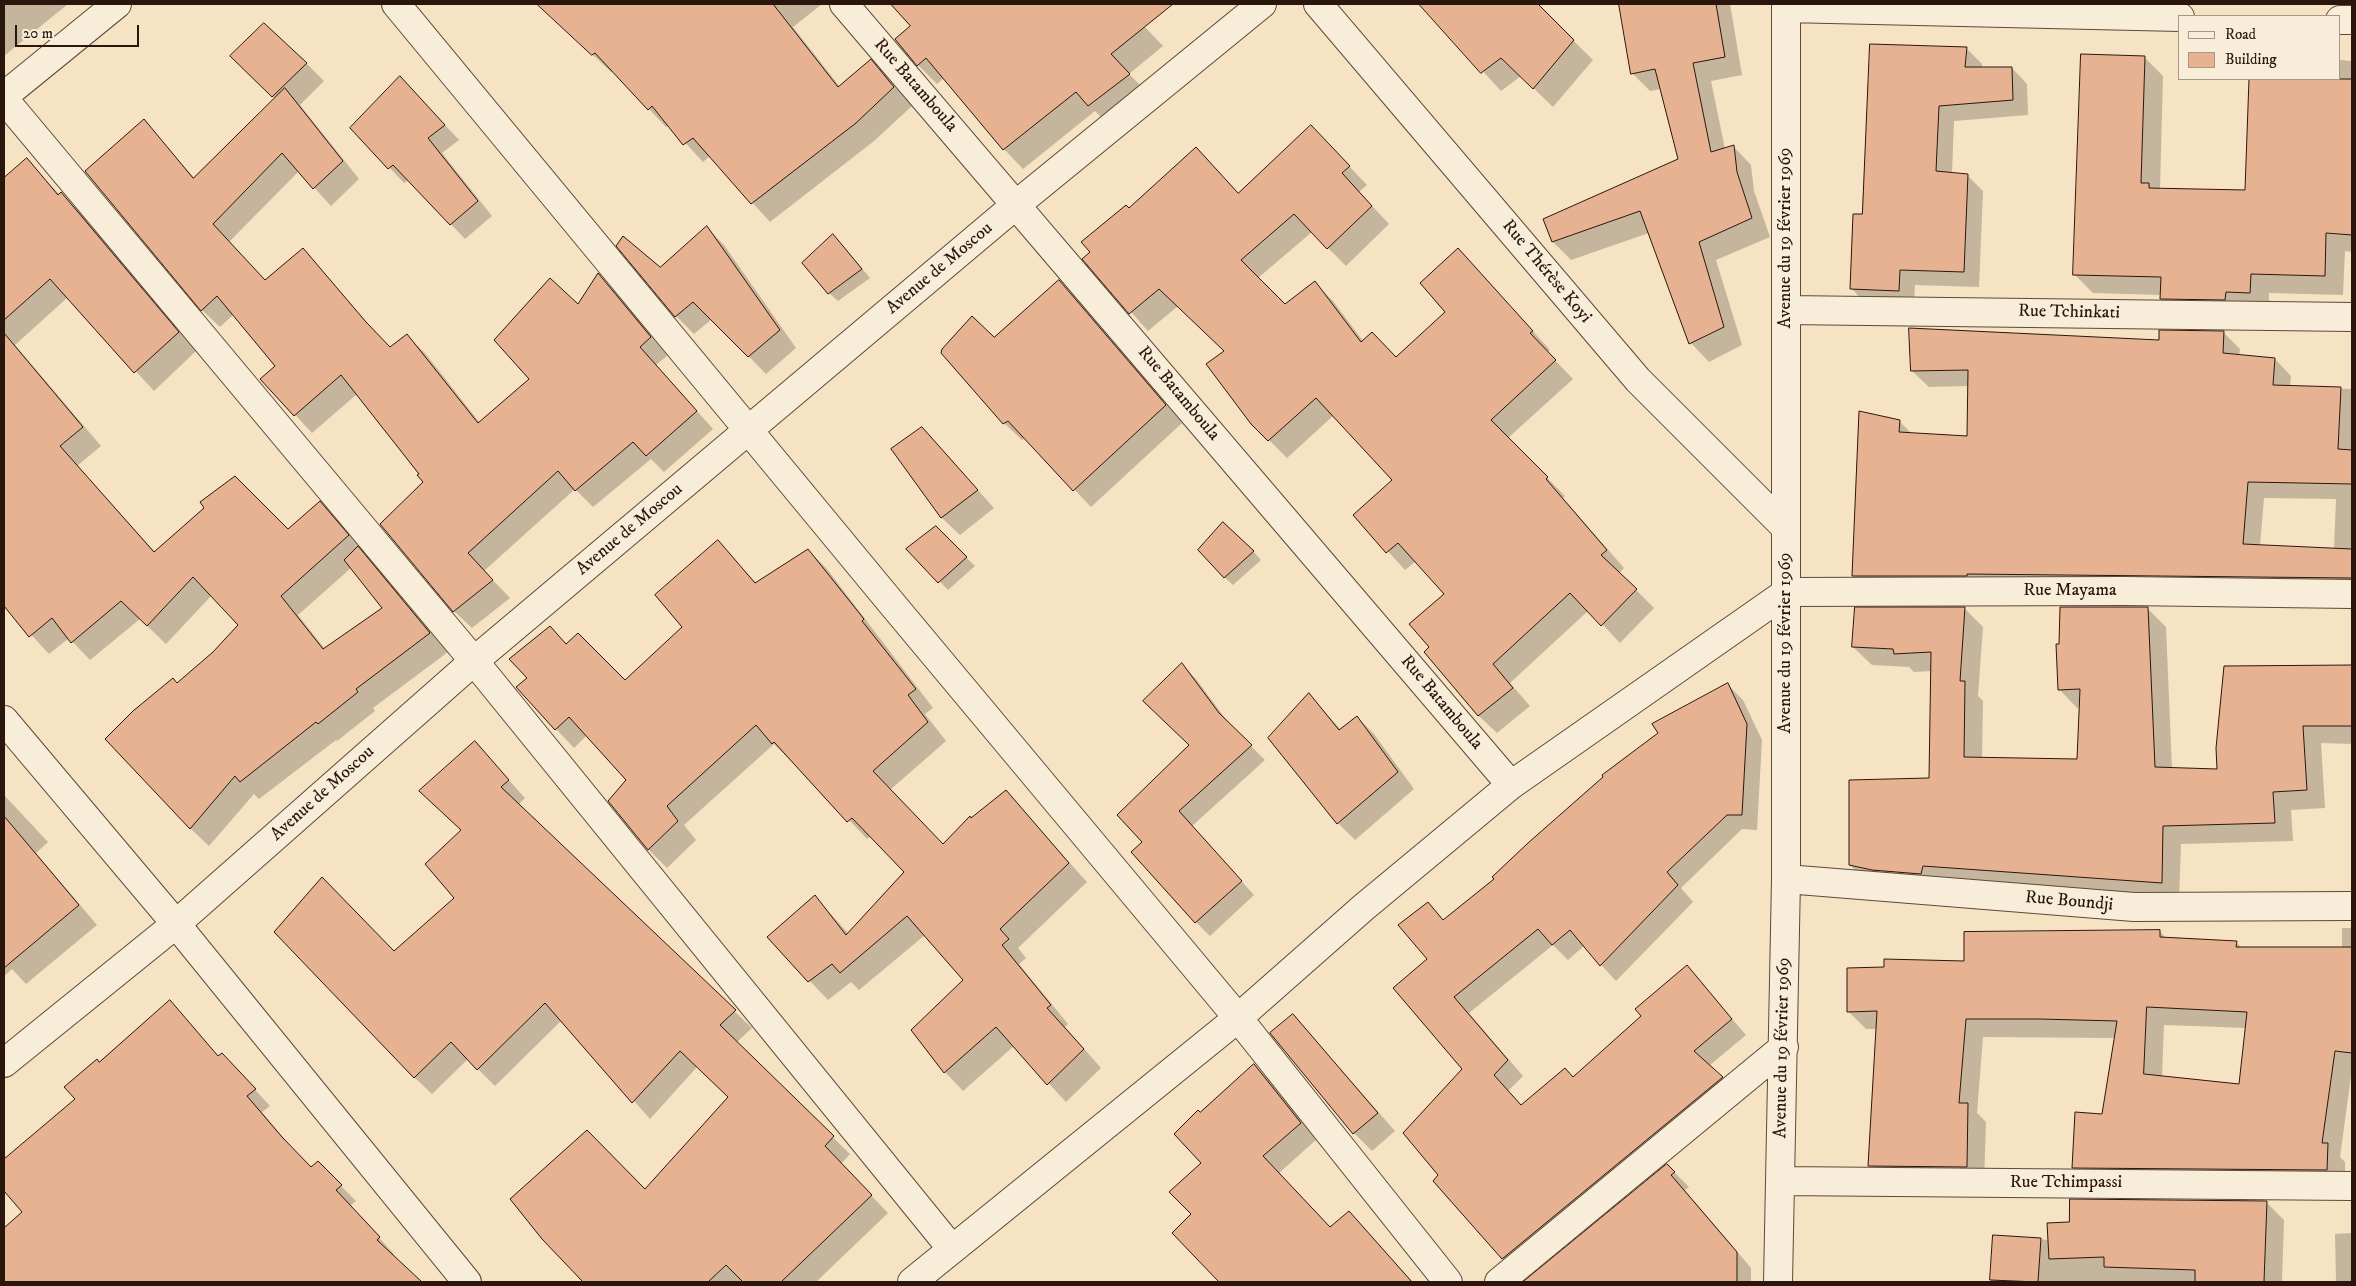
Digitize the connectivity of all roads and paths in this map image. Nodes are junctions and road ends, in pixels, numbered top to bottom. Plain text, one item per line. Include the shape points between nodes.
1 (117, 4) edge
2 (396, 4) edge
3 (844, 4) edge
4 (1262, 4) edge
5 (1318, 4) edge
6 (1786, 6) edge
7 (2178, 18) edge
8 (4, 98) edge
9 (1017, 204) junction
10 (1787, 310) junction
11 (2352, 317) edge
12 (748, 431) junction
13 (1786, 528) junction
14 (1787, 592) junction
15 (2352, 594) edge
16 (474, 661) junction
17 (4, 720) edge
18 (1511, 785) junction
19 (1786, 879) junction
20 (2352, 906) edge
21 (176, 924) junction
22 (1238, 1018) junction
23 (1784, 1047) junction
24 (4, 1063) edge
25 (1780, 1181) junction
26 (2352, 1186) edge
27 (952, 1249) junction
28 (467, 1282) edge
29 (912, 1282) edge
30 (1448, 1282) edge
31 (1499, 1282) edge
32 (1778, 1282) edge

1 - 8 street
2 - 12 street
3 - 9 street, Rue Batamboula
4 - 9 street, Avenue de Moscou
5 - 13 street, Rue Thérèse Koyi via 1638,380
6 - 7 street
6 - 10 street, Avenue du 19 février 1969
8 - 16 street
9 - 12 street, Avenue de Moscou
9 - 18 street, Rue Batamboula
10 - 11 street, Rue Tchinkati
10 - 13 street, Avenue du 19 février 1969
12 - 16 street, Avenue de Moscou
12 - 22 street
13 - 14 street, Avenue du 19 février 1969
14 - 15 street, Rue Mayama
14 - 18 street
14 - 19 street, Avenue du 19 février 1969
16 - 21 street, Avenue de Moscou
16 - 27 street
17 - 21 street
18 - 22 street via 1364,907
19 - 20 street, Rue Boundji via 2134,907
19 - 23 street, Avenue du 19 février 1969
21 - 24 street, Avenue de Moscou
21 - 28 street
22 - 27 street
22 - 30 street
23 - 25 street, Avenue du 19 février 1969
23 - 31 street
25 - 26 street, Rue Tchimpassi
25 - 32 street, Avenue du 19 février 1969
27 - 29 street

